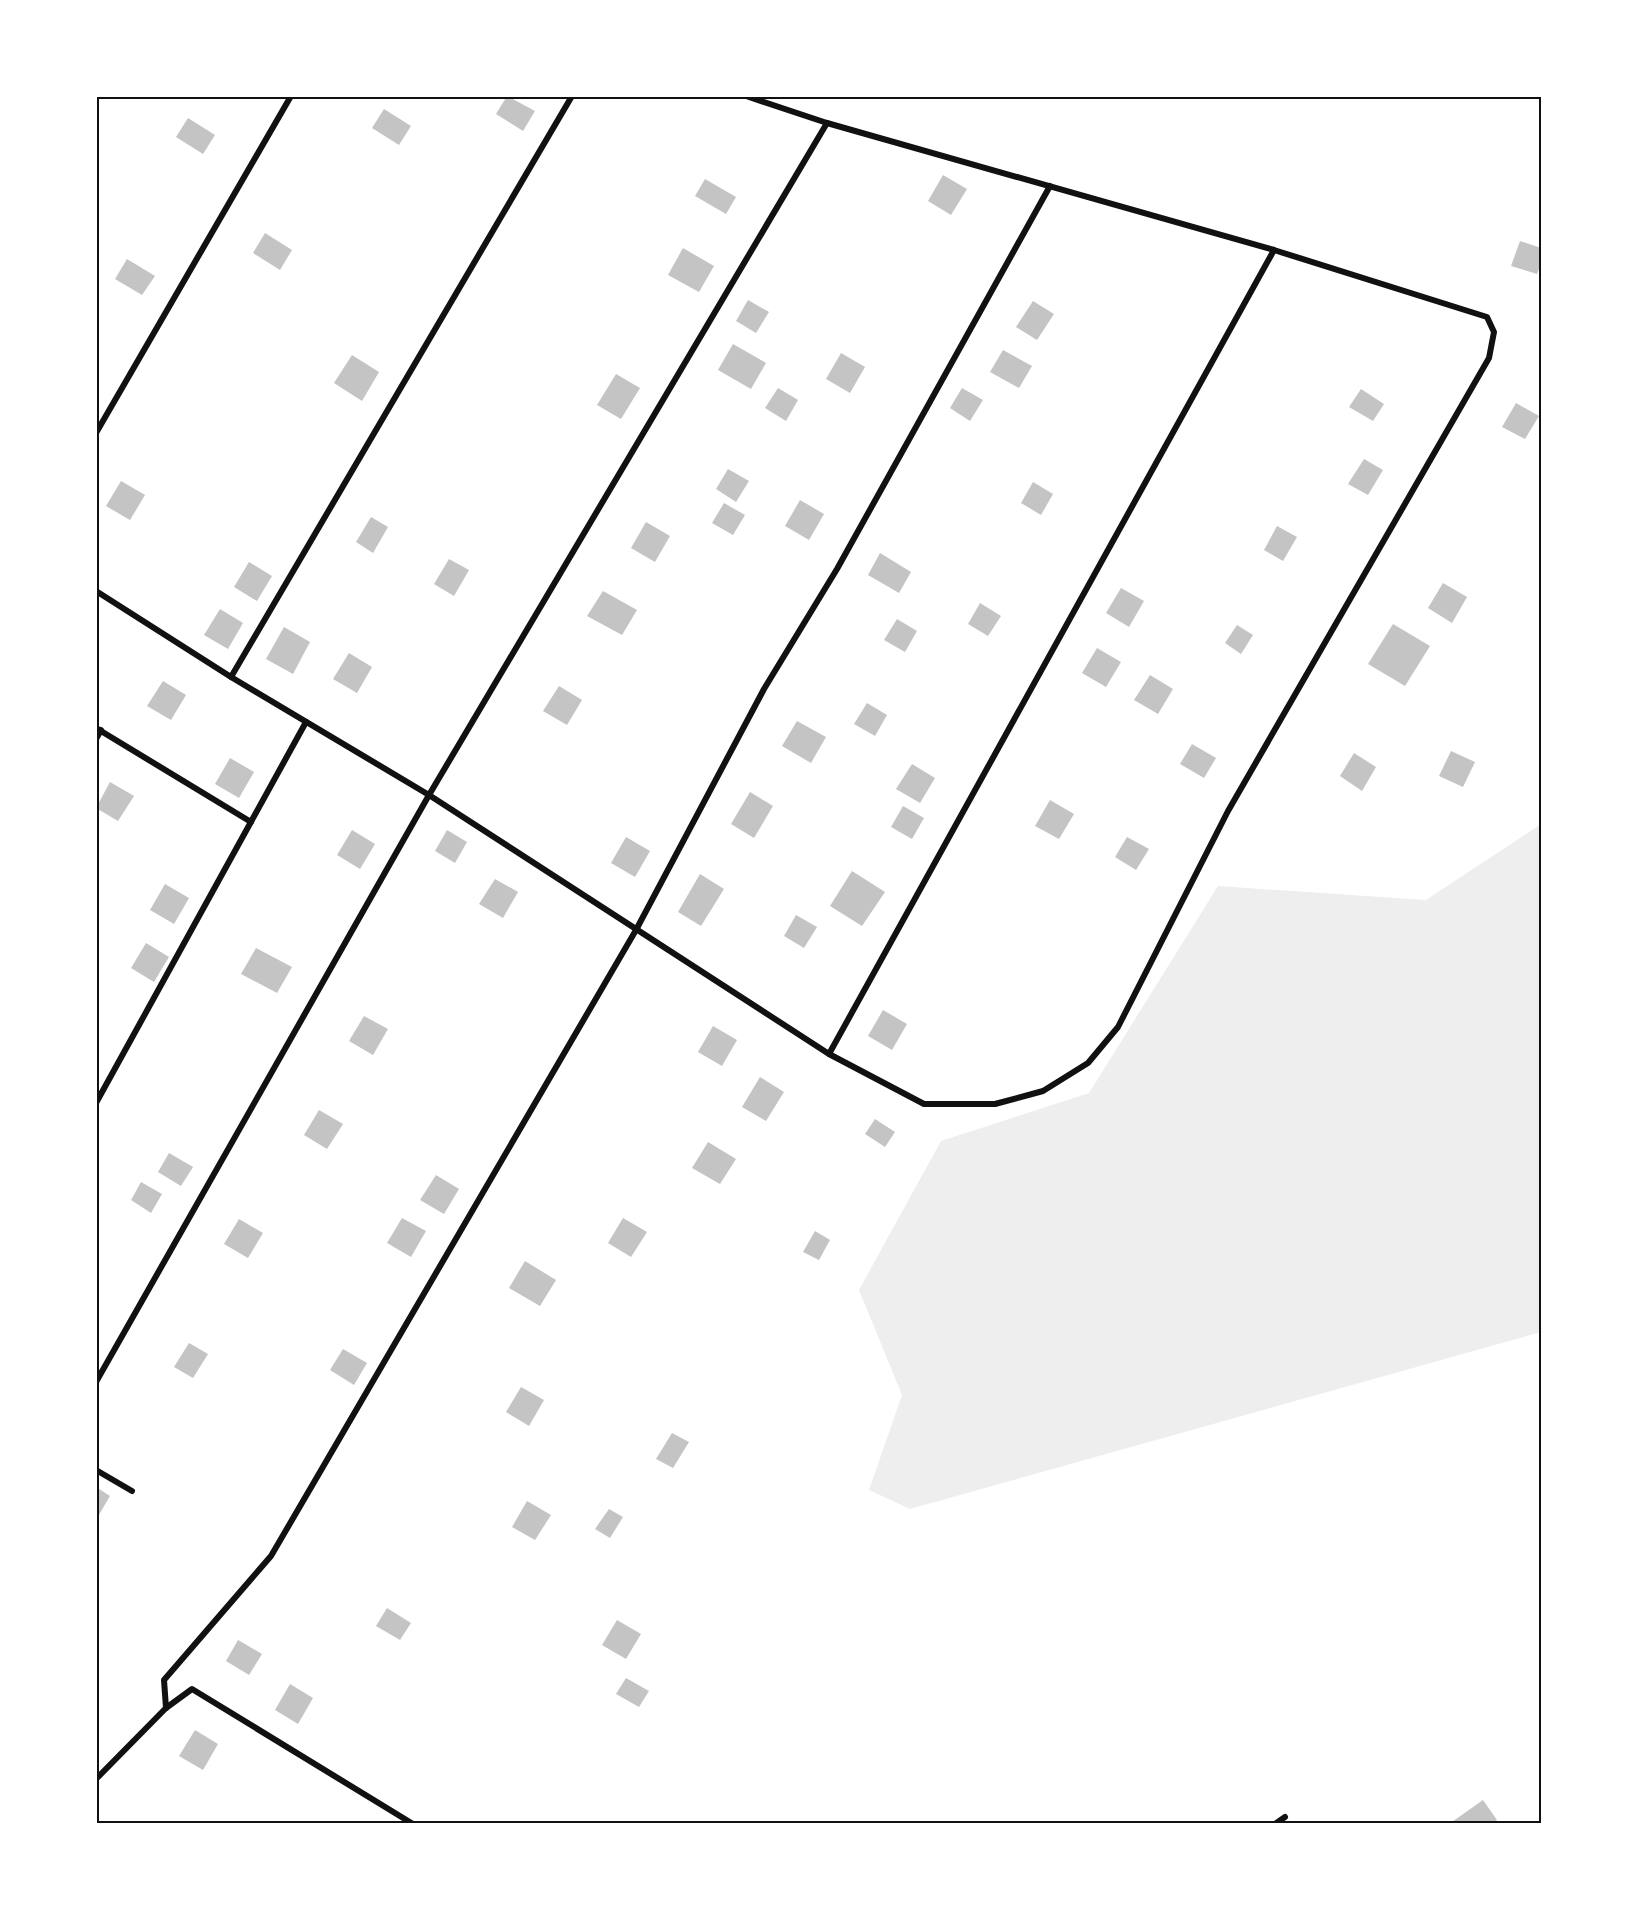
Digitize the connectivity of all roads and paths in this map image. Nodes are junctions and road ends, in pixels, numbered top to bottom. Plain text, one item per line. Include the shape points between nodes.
1 (291, 96) edge
2 (572, 96) edge
3 (746, 96) edge
4 (827, 123) junction
5 (1050, 186) junction
6 (1274, 250) junction
7 (96, 433) edge
8 (96, 591) edge
9 (231, 677) junction
10 (306, 722) junction
11 (98, 729) edge
12 (96, 739) edge
13 (429, 795) junction
14 (251, 822) junction
15 (636, 930) junction
16 (829, 1054) junction
17 (96, 1102) edge
18 (96, 1382) edge
19 (96, 1470) edge
20 (132, 1491) dead end
21 (166, 1708) junction
22 (96, 1779) edge
23 (1285, 1817) dead end
24 (413, 1824) edge
25 (1275, 1824) edge

1 - 7 street
2 - 9 street
3 - 4 street
4 - 5 street
4 - 13 street
5 - 6 street
5 - 15 street via 837,569 764,689
6 - 16 street
6 - 16 street via 1487,317 1494,332 1489,358 1228,811 1118,1027 1088,1063 1042,1090 995,1104 924,1104
8 - 9 street
9 - 10 street
10 - 13 street
10 - 14 street
11 - 12 street
11 - 14 street
13 - 15 street
13 - 18 street
14 - 17 street
15 - 16 street
15 - 21 street via 271,1556 164,1680
19 - 20 street
21 - 22 street
21 - 24 street via 192,1689
23 - 25 street

